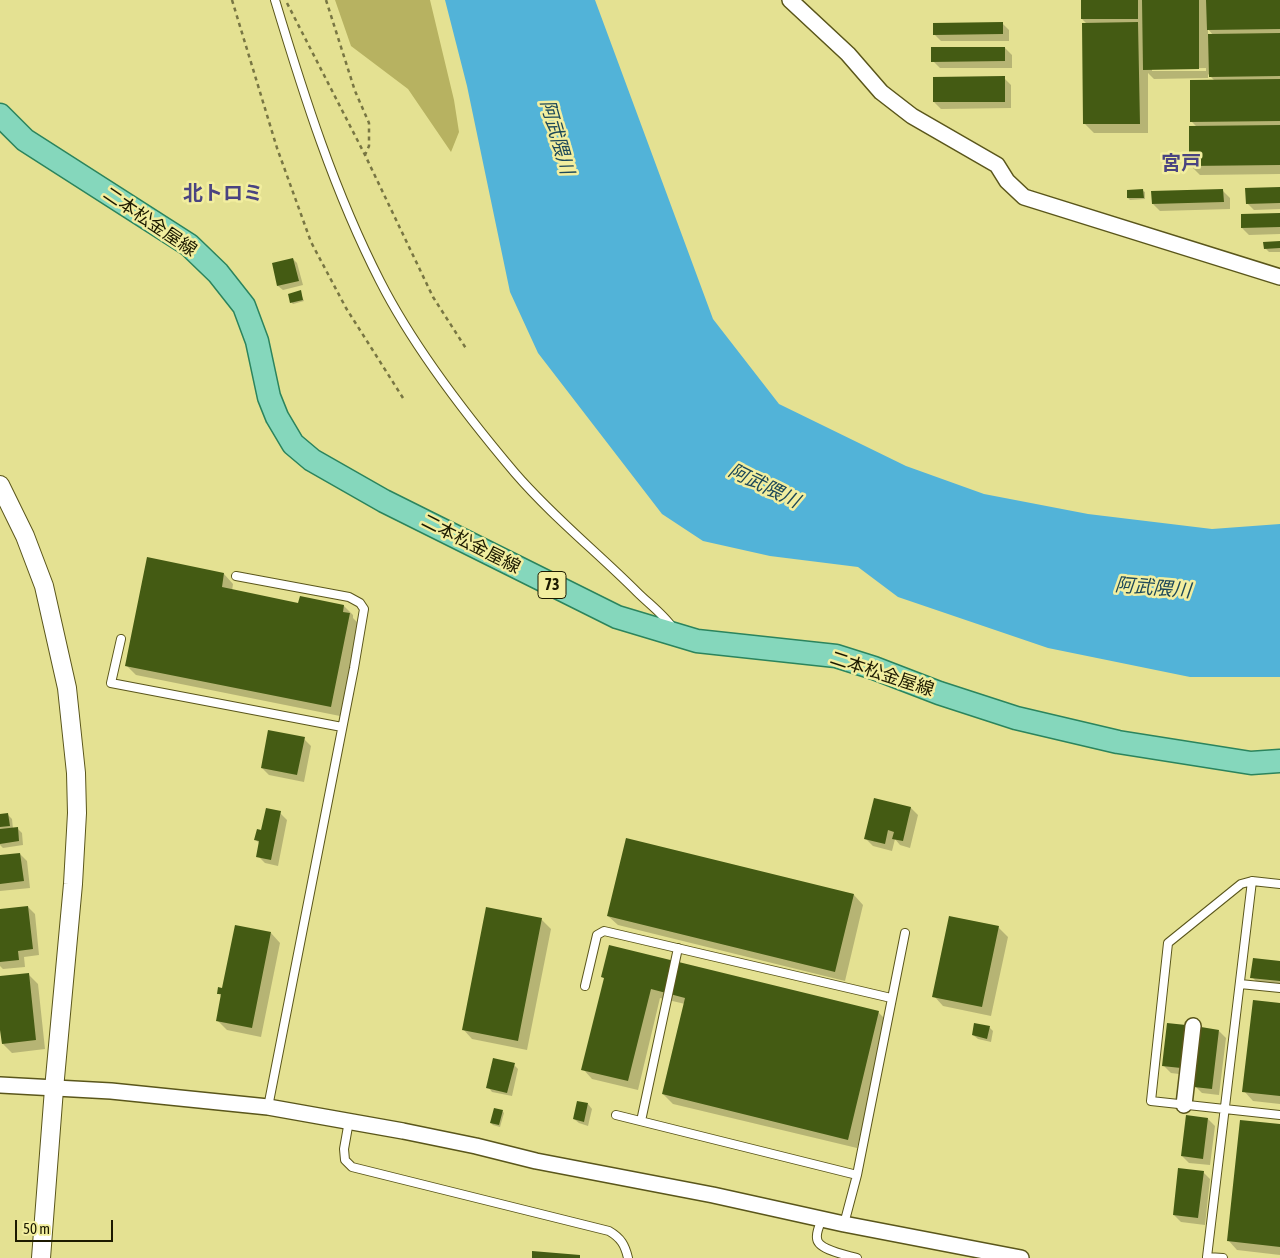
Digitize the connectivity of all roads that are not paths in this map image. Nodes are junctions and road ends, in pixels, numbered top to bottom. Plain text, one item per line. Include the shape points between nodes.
1 (275, 0) edge
2 (790, 0) edge
3 (0, 115) edge
4 (1280, 277) edge
5 (0, 485) edge
6 (236, 576) dead end
7 (674, 634) junction
8 (121, 639) dead end
9 (342, 727) junction
10 (1280, 761) edge
11 (1252, 881) junction
12 (1280, 884) edge
13 (905, 933) dead end
14 (678, 948) junction
15 (1240, 984) junction
16 (585, 986) dead end
17 (1280, 988) edge
18 (890, 998) junction
19 (1193, 1026) dead end
20 (0, 1085) edge
21 (54, 1089) junction
22 (1184, 1105) junction
23 (268, 1107) junction
24 (1225, 1110) junction
25 (1280, 1115) edge
26 (616, 1116) dead end
27 (349, 1121) junction
28 (641, 1122) junction
29 (856, 1176) junction
30 (822, 1218) junction
31 (844, 1224) junction
32 (41, 1258) edge
33 (628, 1258) edge
34 (857, 1258) edge
35 (1021, 1258) edge
36 (1223, 1258) edge

1 - 7 lane via 334,179 380,282 410,332 447,386 515,473 546,507 670,624
2 - 4 street via 848,54 881,92 912,116 997,165 1007,181 1024,197
3 - 7 main road, 二本松金屋線 / 73 via 25,140 189,245 218,272 244,306 257,341 276,417 293,444 312,460 384,500 617,617
5 - 21 street via 44,586 67,688 74,754 77,813 73,884
6 - 9 lane via 349,597 360,603 364,609
7 - 10 main road, 二本松金屋線 / 73 via 697,641 836,656 1016,718 1118,742 1252,763
8 - 9 lane via 112,683
9 - 23 lane
11 - 12 lane
11 - 15 lane
11 - 22 lane via 1241,884 1168,943 1151,1101
13 - 18 lane
14 - 16 lane via 604,931 598,935
14 - 18 lane
14 - 28 lane
15 - 17 lane
15 - 24 lane
18 - 29 lane
19 - 22 street
20 - 21 street
21 - 23 street via 111,1091
21 - 32 street
22 - 24 lane
23 - 27 street
24 - 25 lane
24 - 36 lane via 1207,1257
26 - 28 lane
27 - 30 street
27 - 33 lane via 344,1149 345,1160 352,1166 609,1231 624,1243
28 - 29 lane
29 - 31 lane
30 - 31 street
30 - 34 lane via 816,1237 818,1244
31 - 35 street

